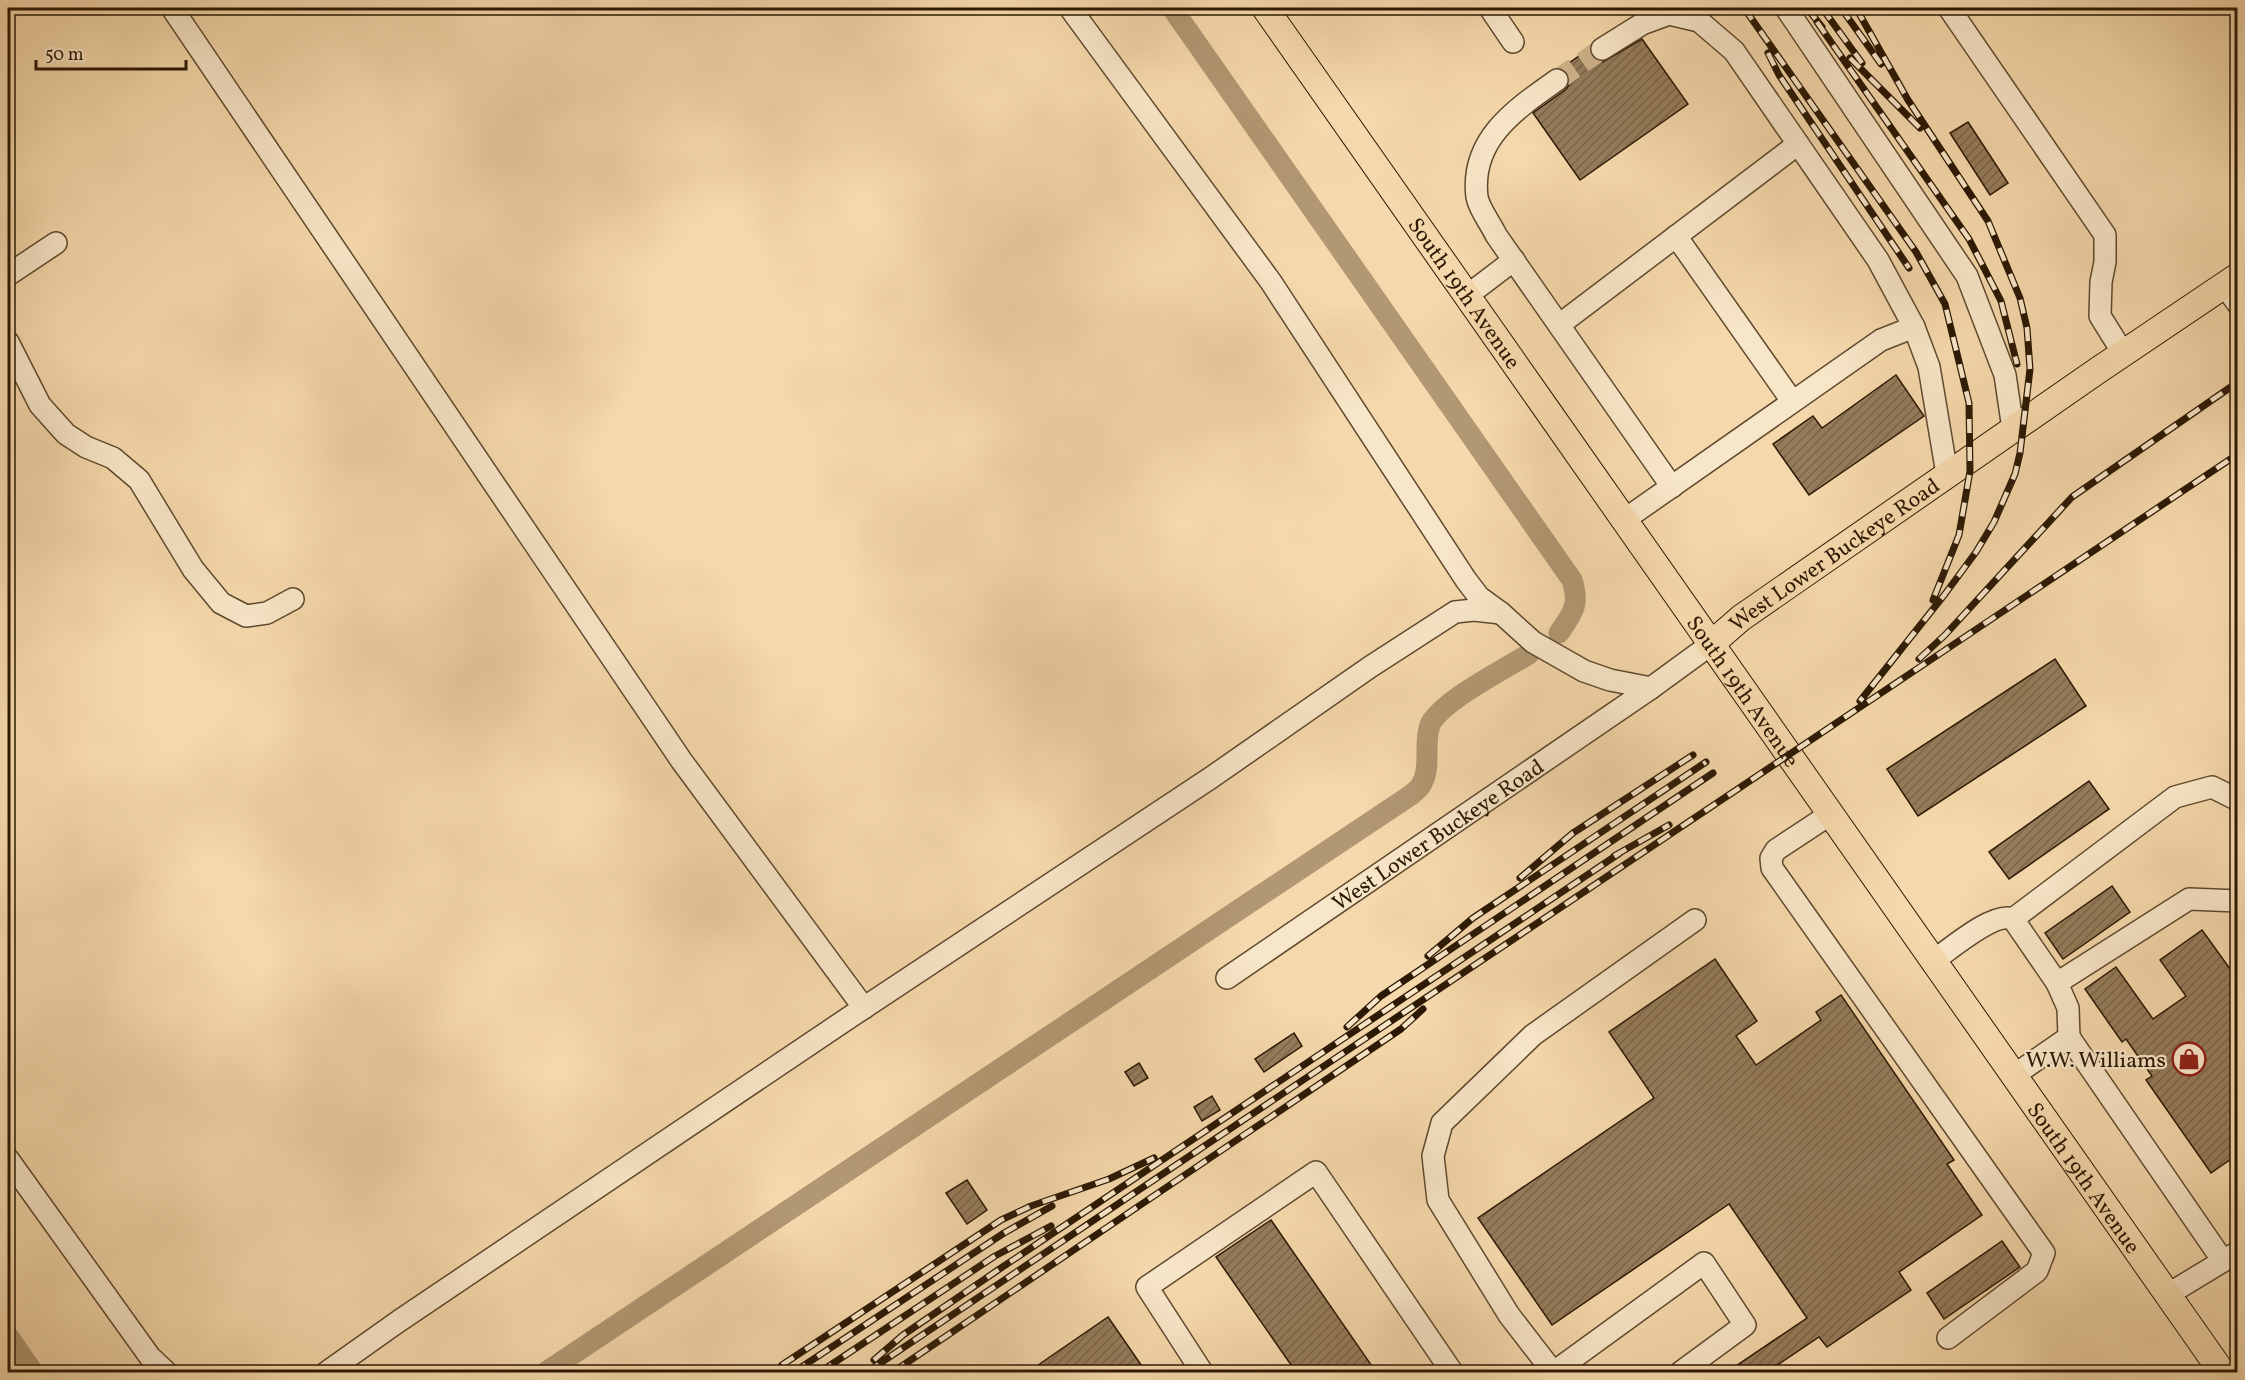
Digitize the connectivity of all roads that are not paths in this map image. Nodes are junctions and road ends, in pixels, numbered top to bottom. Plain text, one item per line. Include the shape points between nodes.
1 (172, 8) edge
2 (1070, 8) edge
3 (1265, 8) edge
4 (1490, 8) edge
5 (1786, 8) edge
6 (1949, 8) edge
7 (1514, 42) dead end
8 (1602, 49) tunnel mouth
9 (1557, 80) tunnel mouth
10 (1798, 144) junction
11 (1676, 236) junction
12 (57, 243) dead end
13 (1514, 260) junction
14 (8, 275) edge
15 (2233, 288) edge
16 (1468, 295) junction
17 (1559, 324) junction
18 (1914, 327) junction
19 (8, 342) edge
20 (2123, 353) junction
21 (1792, 401) junction
22 (2013, 429) junction
23 (1947, 474) junction
24 (1672, 487) junction
25 (1624, 520) junction
26 (293, 599) dead end
27 (1501, 613) junction
28 (1710, 645) junction
29 (1651, 688) junction
30 (2238, 800) edge
31 (1829, 815) junction
32 (2238, 901) edge
33 (2013, 919) junction
34 (1695, 920) dead end
35 (1932, 962) junction
36 (1227, 978) dead end
37 (2057, 983) junction
38 (864, 1008) junction
39 (2069, 1037) junction
40 (2013, 1076) junction
41 (8, 1159) edge
42 (2230, 1256) edge
43 (2167, 1295) junction
44 (1948, 1338) dead end
45 (2214, 1370) edge
46 (166, 1372) edge
47 (327, 1372) edge
48 (1202, 1372) edge
49 (1452, 1372) edge
50 (1553, 1372) edge
51 (1681, 1372) edge

1 - 38 street via 681,760
2 - 27 street via 1271,282 1466,580 1479,597
3 - 16 main road, South 19th Avenue
4 - 7 street
5 - 22 street via 1967,276 2005,375
6 - 20 street via 2105,235 2100,316
8 - 10 street via 1642,24 1669,14 1699,21 1734,51
9 - 13 street via 1513,111 1493,134 1479,164 1477,198
10 - 11 street
10 - 18 street via 1878,260
11 - 17 street
11 - 21 street
12 - 14 street
13 - 16 street
13 - 17 street
15 - 20 main road, West Lower Buckeye Road
16 - 25 main road, South 19th Avenue
17 - 24 street
18 - 21 street via 1881,340
18 - 23 street via 1929,367
19 - 26 street via 40,405 66,434 113,458 139,480 193,569 221,603 246,616 267,613
20 - 22 main road, West Lower Buckeye Road
21 - 24 street
22 - 23 main road, West Lower Buckeye Road
23 - 28 main road, West Lower Buckeye Road via 1741,618
24 - 25 street
25 - 28 main road, South 19th Avenue
27 - 29 street via 1533,642 1584,671 1610,681
27 - 38 street via 1455,612
28 - 29 street, West Lower Buckeye Road
28 - 31 main road, South 19th Avenue
29 - 36 street, West Lower Buckeye Road
30 - 33 street via 2212,787 2175,797
31 - 35 main road, South 19th Avenue
31 - 44 street via 1776,850 1771,858 1772,868 2044,1253 2037,1271
32 - 37 street via 2189,899
33 - 35 street via 2001,917 1991,921
33 - 37 street
34 - 50 street via 1533,1035 1442,1124 1433,1156 1438,1200 1509,1315
35 - 40 main road, South 19th Avenue
37 - 39 street via 2068,1008
38 - 47 street
39 - 40 street
39 - 42 street
40 - 43 main road, South 19th Avenue
41 - 46 street via 150,1357
42 - 43 street
43 - 45 main road, South 19th Avenue
48 - 49 street via 1147,1287 1317,1172
50 - 51 street via 1704,1263 1746,1325

